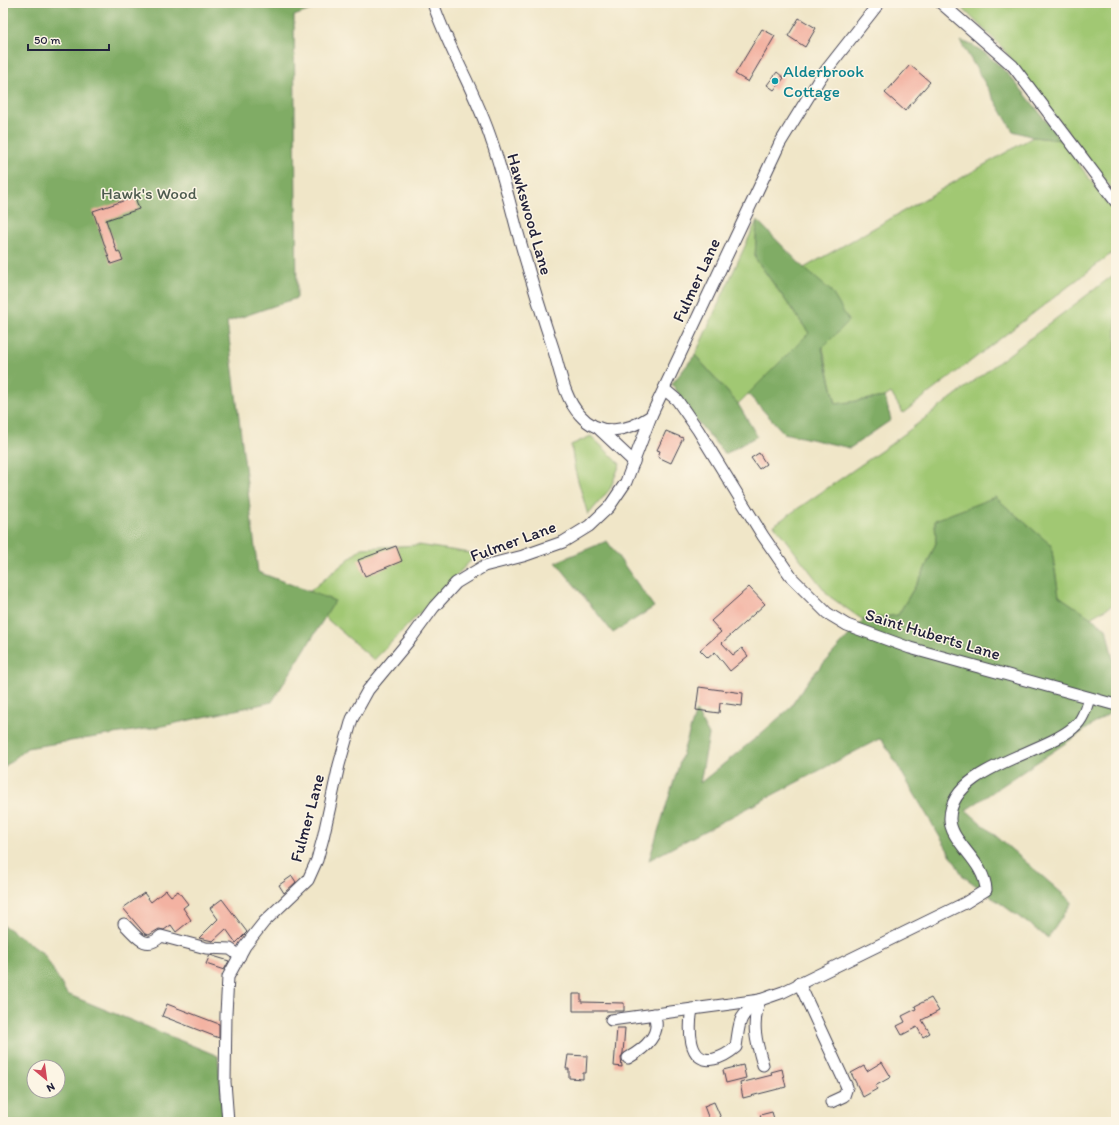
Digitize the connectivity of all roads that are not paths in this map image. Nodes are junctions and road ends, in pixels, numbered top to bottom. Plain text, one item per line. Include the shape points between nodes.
1 (434, 3) edge
2 (879, 3) edge
3 (941, 3) edge
4 (1116, 202) edge
5 (664, 389) junction
6 (650, 416) junction
7 (598, 428) junction
8 (634, 462) junction
9 (1089, 698) junction
10 (1116, 705) edge
11 (124, 924) dead end
12 (240, 956) junction
13 (799, 984) junction
14 (760, 1000) junction
15 (686, 1009) junction
16 (653, 1014) junction
17 (611, 1020) dead end
18 (628, 1058) dead end
19 (763, 1065) dead end
20 (831, 1102) dead end
21 (228, 1122) edge

1 - 7 street, Hawkswood Lane via 482,112 564,385 573,407
2 - 5 street, Fulmer Lane via 820,78 780,143
3 - 4 street via 1013,66
5 - 6 street, Fulmer Lane
5 - 9 street, Saint Huberts Lane via 677,400 698,430 792,578 827,613 847,625 910,648
6 - 7 street via 621,430
6 - 8 street, Fulmer Lane
7 - 8 street, Hawkswood Lane
8 - 12 street, Fulmer Lane via 626,482 609,507 589,526 563,542 484,566 456,583 434,606 368,690 352,719 338,765 317,860 308,880 264,922
9 - 10 street, Saint Huberts Lane
9 - 13 street via 1084,714 1076,726 976,778 960,791 951,808 951,828 982,872 986,890 965,903
11 - 12 street via 137,938 146,942 156,941 161,936 206,948 230,949
12 - 21 street, Fulmer Lane via 228,977 225,1082
13 - 14 street
13 - 20 street via 847,1087 844,1096
14 - 15 street
14 - 15 street via 743,1014 736,1047 727,1055 707,1060 696,1055
14 - 19 street via 754,1022 755,1037
15 - 16 street
16 - 17 street
16 - 18 street via 658,1024 656,1030 638,1052

